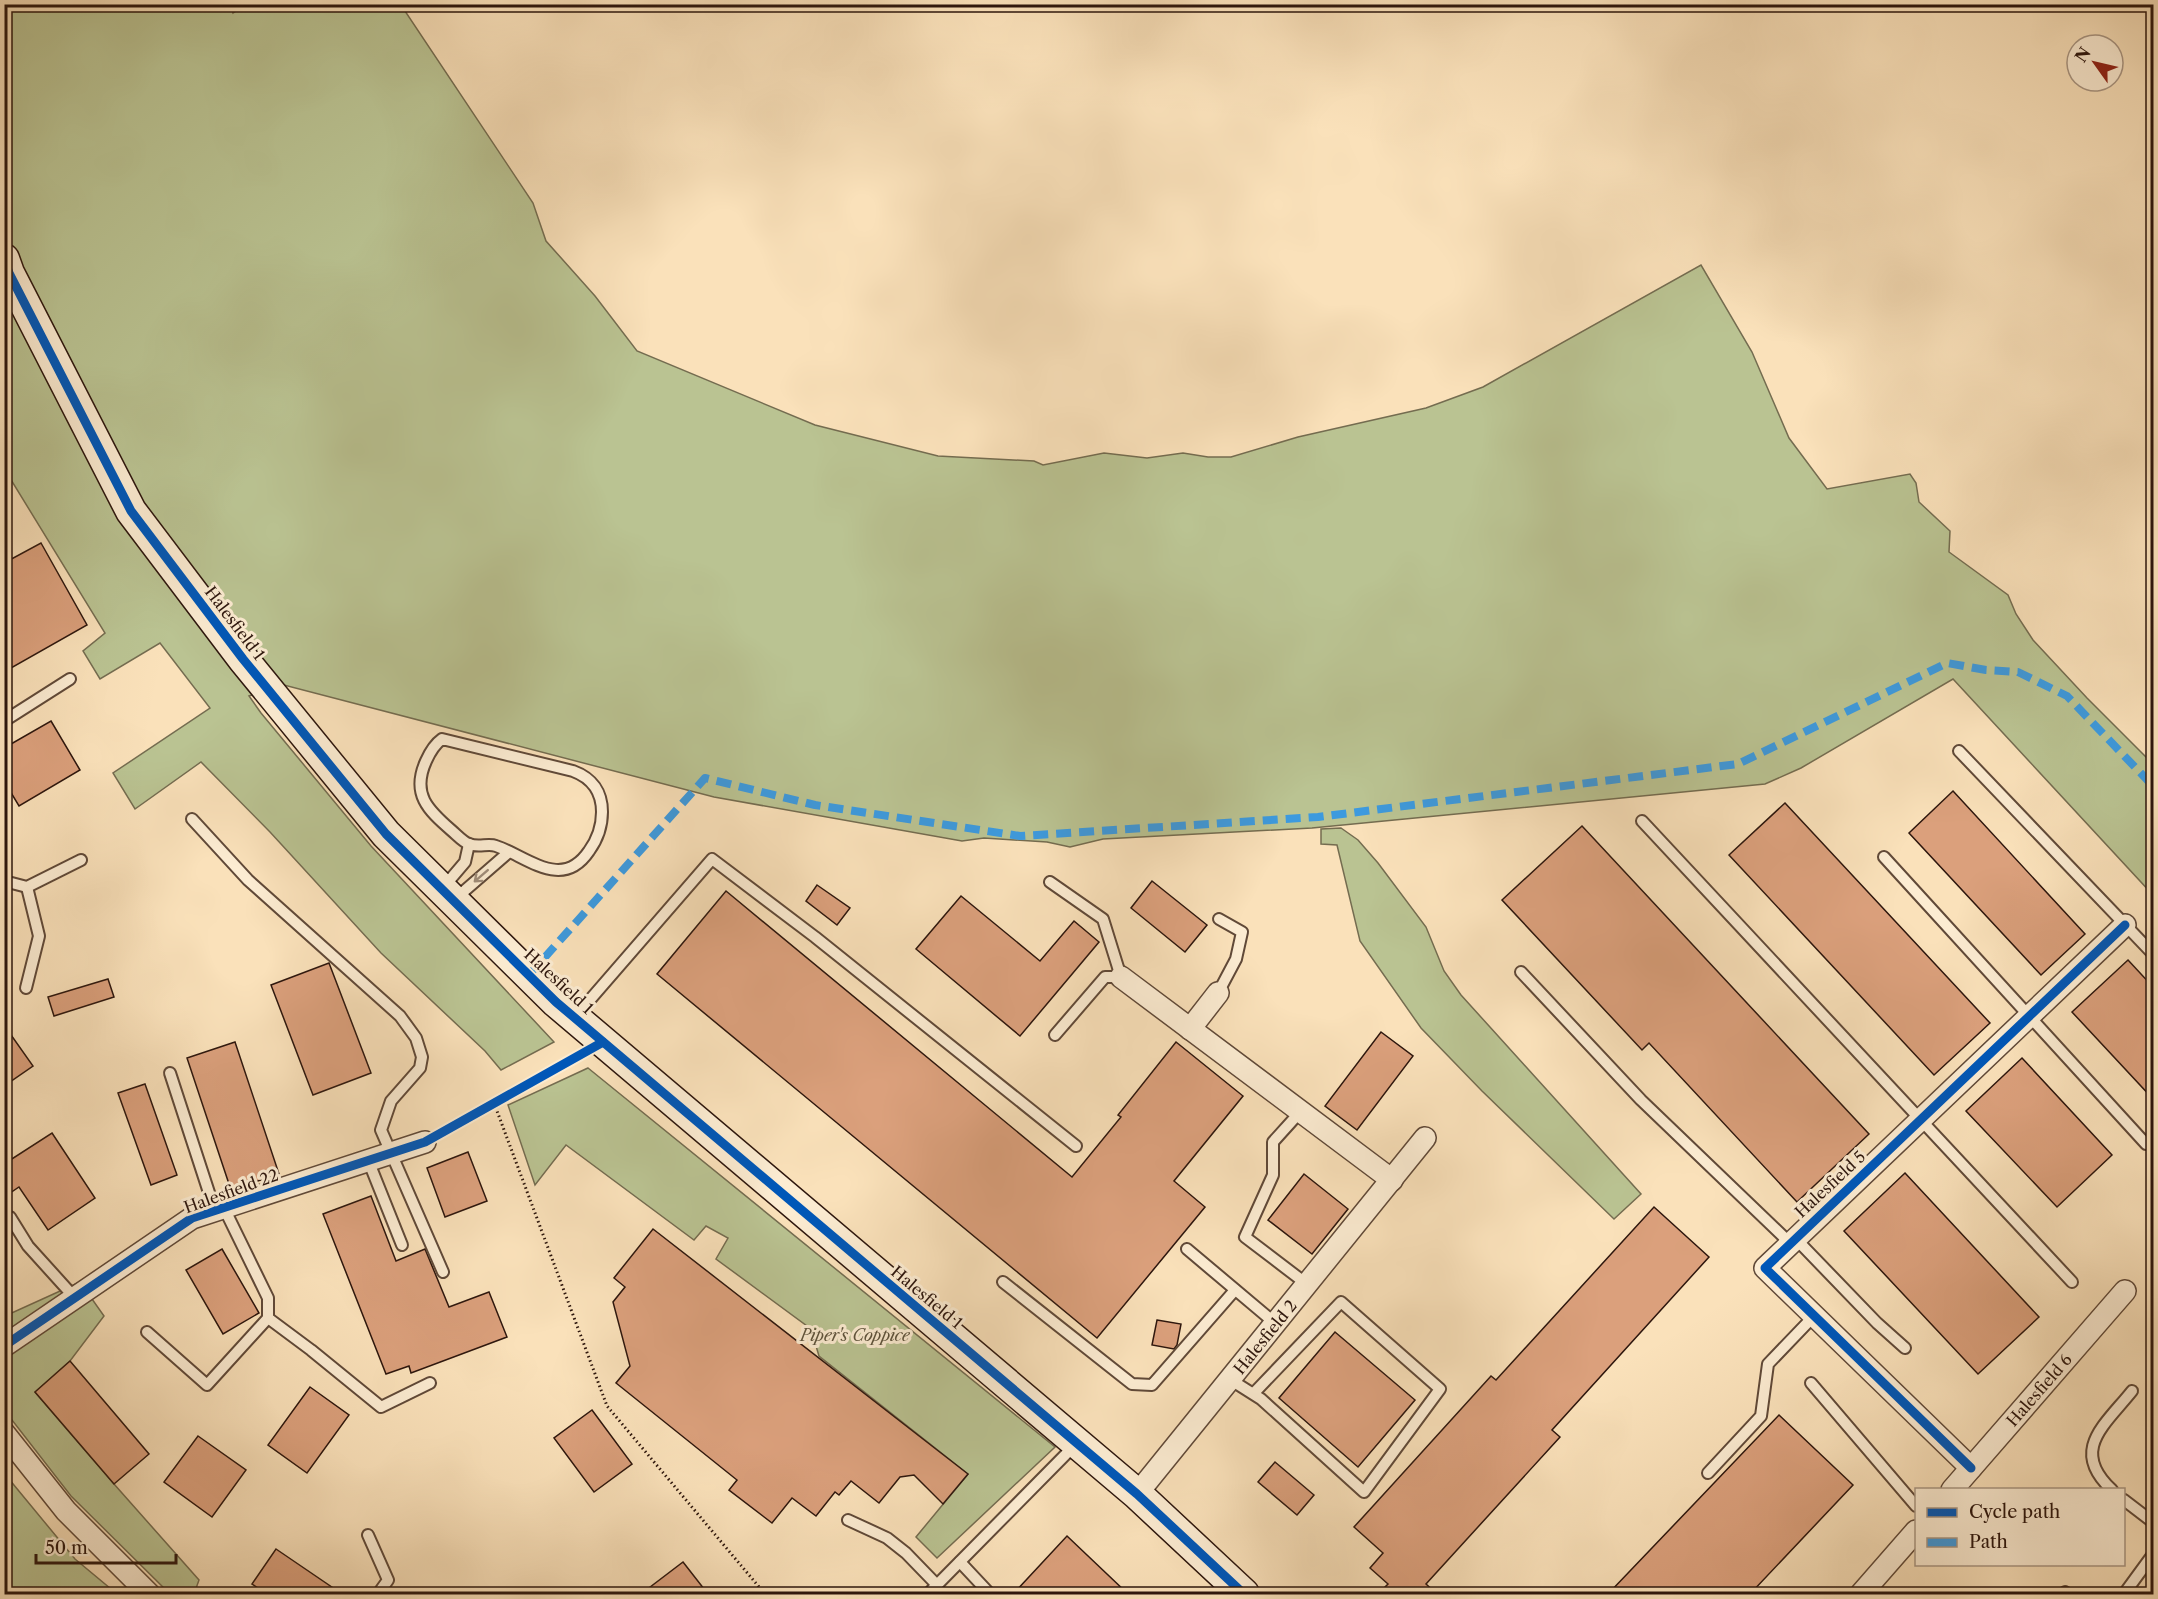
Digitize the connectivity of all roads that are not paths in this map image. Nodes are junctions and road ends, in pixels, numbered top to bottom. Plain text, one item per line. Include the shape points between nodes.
1 (4, 259) edge
2 (70, 679) dead end
3 (4, 721) edge
4 (1959, 751) dead end
5 (192, 819) dead end
6 (1642, 821) dead end
7 (469, 844) junction
8 (509, 852) junction
9 (1884, 857) dead end
10 (81, 860) dead end
11 (4, 881) edge
12 (1050, 882) dead end
13 (27, 887) junction
14 (448, 895) junction
15 (1220, 919) dead end
16 (2125, 925) junction
17 (2154, 955) edge
18 (1521, 972) dead end
19 (1121, 977) junction
20 (26, 988) dead end
21 (1218, 993) joint
22 (2030, 1017) junction
23 (575, 1018) junction
24 (1190, 1029) junction
25 (1056, 1035) dead end
26 (170, 1073) dead end
27 (1300, 1112) junction
28 (1921, 1120) junction
29 (1425, 1138) dead end
30 (425, 1142) dead end
31 (2146, 1144) dead end
32 (1076, 1146) dead end
33 (391, 1153) junction
34 (368, 1160) junction
35 (1392, 1180) junction
36 (219, 1209) junction
37 (10, 1216) dead end
38 (1792, 1241) junction
39 (402, 1245) dead end
40 (1187, 1250) dead end
41 (443, 1272) dead end
42 (1003, 1281) dead end
43 (2072, 1282) dead end
44 (1308, 1285) junction
45 (1235, 1290) junction
46 (2125, 1291) dead end
47 (75, 1298) junction
48 (1814, 1316) junction
49 (268, 1318) junction
50 (1276, 1324) junction
51 (147, 1332) dead end
52 (4, 1346) edge
53 (1905, 1348) dead end
54 (1231, 1380) junction
55 (430, 1383) dead end
56 (1811, 1383) dead end
57 (2132, 1391) dead end
58 (1253, 1394) junction
59 (4, 1433) edge
60 (1076, 1443) junction
61 (1971, 1468) junction
62 (1708, 1473) dead end
63 (1954, 1488) edge
64 (2110, 1488) edge
65 (1137, 1494) junction
66 (2125, 1501) edge
67 (1915, 1504) edge
68 (848, 1520) dead end
69 (2154, 1523) edge
70 (1915, 1533) edge
71 (368, 1535) dead end
72 (2154, 1553) edge
73 (960, 1562) junction
74 (937, 1585) junction
75 (149, 1594) edge
76 (378, 1594) edge
77 (928, 1594) edge
78 (990, 1594) edge
79 (1244, 1594) edge
80 (1861, 1594) edge
81 (2124, 1594) edge

1 - 14 street, Halesfield 1 via 131,511 243,659 386,834
2 - 3 lane
4 - 16 lane
5 - 33 lane via 248,880 400,1016 417,1038 422,1057 420,1068 391,1101 381,1130
6 - 28 lane
7 - 8 lane via 494,845
7 - 8 lane via 431,813 423,798 423,768 442,739 573,771 590,780 598,790 600,829 590,849 572,867 551,870
7 - 14 lane via 465,862
8 -> 14 lane
9 - 22 lane
10 - 13 lane
11 - 13 lane
12 - 19 lane via 1103,919
13 - 20 lane via 39,936
14 - 23 street, Halesfield 1
15 - 21 lane via 1242,932 1236,960
16 - 17 lane
16 - 22 street, Halesfield 5
18 - 38 lane via 1641,1100
19 - 24 street
19 - 25 lane via 1105,977
21 - 24 street
22 - 28 street, Halesfield 5
22 - 31 lane
23 - 32 lane via 712,859
23 - 60 street, Halesfield 1
24 - 27 street
26 - 36 lane
27 - 35 street
27 - 44 lane via 1273,1142 1273,1175 1245,1237
28 - 38 street, Halesfield 5
28 - 43 lane
29 - 35 street, Halesfield 2
30 - 33 street, Halesfield 22
33 - 34 street, Halesfield 22
33 - 41 lane
34 - 36 street, Halesfield 22
34 - 39 lane
35 - 44 street, Halesfield 2
36 - 47 street, Halesfield 22 via 192,1218
36 - 49 lane via 268,1298
37 - 47 lane via 28,1246
38 - 48 street, Halesfield 5 via 1765,1268
38 - 53 lane
40 - 45 lane
42 - 45 lane via 1132,1384 1152,1385
44 - 50 street, Halesfield 2
45 - 50 lane
46 - 61 street, Halesfield 6
47 - 52 street, Halesfield 22
48 - 61 street, Halesfield 5
48 - 62 lane via 1768,1364 1761,1416
49 - 51 lane via 207,1385
49 - 55 lane via 381,1407
50 - 54 street, Halesfield 2
54 - 58 lane
54 - 65 street, Halesfield 2
56 - 67 lane
57 - 64 lane via 2094,1437 2091,1458
58 - 58 lane via 1364,1492 1440,1389 1341,1302
59 - 75 street via 66,1511
60 - 65 street, Halesfield 1
60 - 73 lane
61 - 63 street, Halesfield 6
65 - 79 street, Halesfield 1
66 - 69 lane
68 - 74 lane via 887,1538
70 - 80 street
71 - 76 lane via 388,1580
72 - 81 lane
73 - 74 lane
73 - 78 lane
74 - 77 lane

